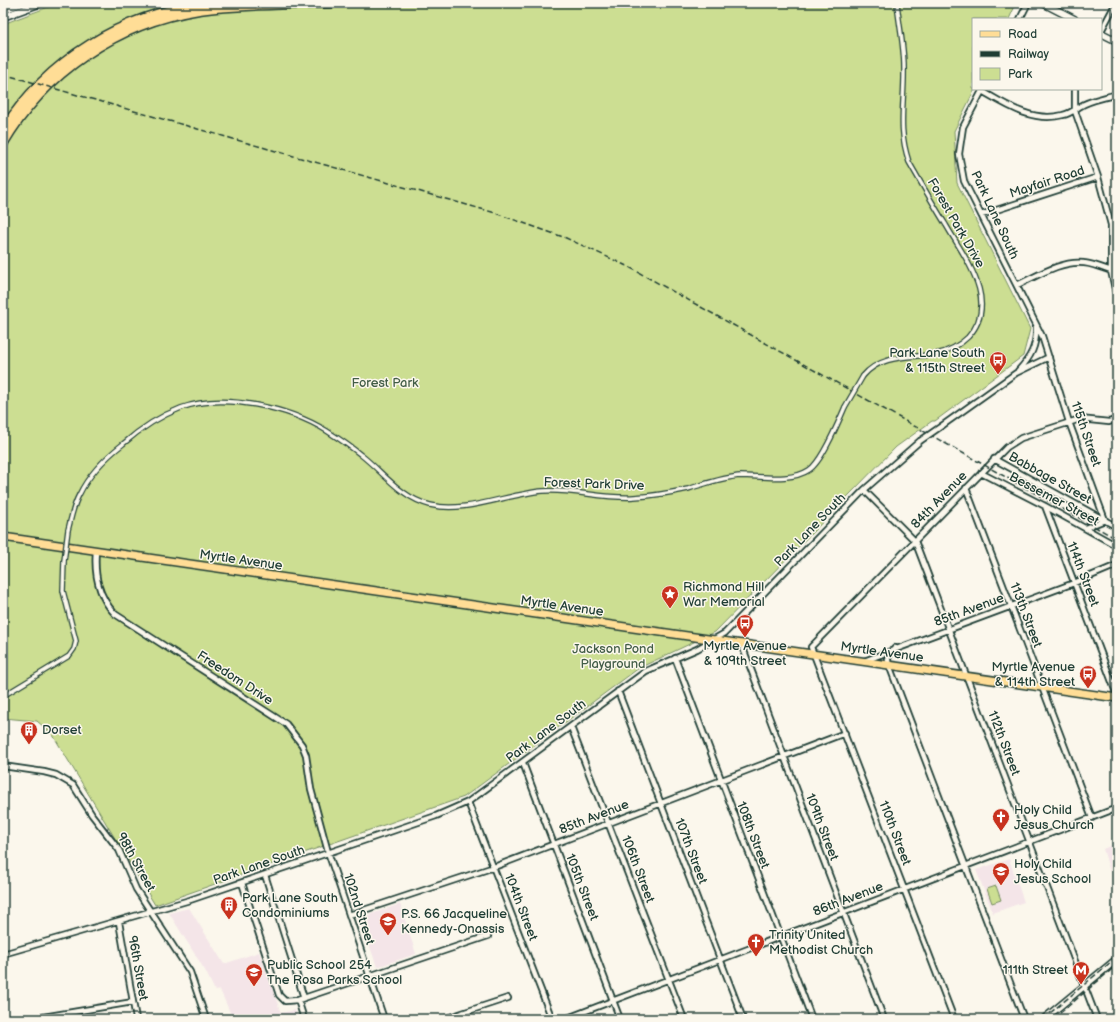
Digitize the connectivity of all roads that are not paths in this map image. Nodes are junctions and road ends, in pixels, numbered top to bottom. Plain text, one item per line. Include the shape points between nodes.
1 (23, 3) edge
2 (205, 3) edge
3 (332, 3) edge
4 (896, 3) edge
5 (1028, 3) edge
6 (1044, 3) edge
7 (1116, 3) edge
8 (37, 4) edge
9 (3, 10) edge
10 (3, 17) edge
11 (1020, 18) edge
12 (1072, 18) edge
13 (1102, 30) edge
14 (1102, 33) edge
15 (1117, 41) edge
16 (983, 90) edge
17 (1075, 90) edge
18 (1117, 94) edge
19 (1075, 111) junction
20 (3, 130) edge
21 (3, 144) edge
22 (1098, 177) junction
23 (981, 215) junction
24 (1111, 271) junction
25 (1117, 273) edge
26 (1017, 285) junction
27 (1117, 298) edge
28 (1036, 325) junction
29 (1048, 357) junction
30 (1016, 373) junction
31 (1117, 419) edge
32 (1069, 422) junction
33 (994, 459) junction
34 (981, 473) junction
35 (966, 488) junction
36 (864, 490) junction
37 (1045, 506) junction
38 (1105, 520) junction
39 (1117, 527) edge
40 (1085, 528) junction
41 (3, 537) edge
42 (915, 541) junction
43 (1117, 546) edge
44 (96, 551) junction
45 (1117, 565) edge
46 (1074, 583) junction
47 (1011, 606) junction
48 (949, 629) junction
49 (715, 640) junction
50 (741, 643) junction
51 (896, 648) junction
52 (815, 654) junction
53 (674, 658) junction
54 (864, 661) junction
55 (889, 664) junction
56 (967, 677) junction
57 (1043, 688) junction
58 (618, 691) junction
59 (1117, 695) edge
60 (3, 696) edge
61 (1117, 698) edge
62 (571, 727) junction
63 (845, 733) junction
64 (783, 756) junction
65 (523, 763) junction
66 (3, 766) edge
67 (721, 780) junction
68 (468, 802) junction
69 (661, 803) junction
70 (1117, 808) edge
71 (1092, 818) junction
72 (609, 823) junction
73 (1030, 842) junction
74 (554, 844) junction
75 (328, 852) junction
76 (967, 866) junction
77 (494, 867) junction
78 (265, 875) junction
79 (242, 883) junction
80 (905, 890) junction
81 (152, 912) junction
82 (844, 913) junction
83 (349, 915) junction
84 (119, 922) junction
85 (488, 936) dead end
86 (781, 937) junction
87 (3, 954) edge
88 (1117, 959) edge
89 (721, 960) junction
90 (369, 976) junction
91 (669, 980) junction
92 (1084, 985) junction
93 (304, 998) junction
94 (508, 998) dead end
95 (298, 1000) junction
96 (613, 1001) junction
97 (133, 1002) junction
98 (31, 1019) edge
99 (136, 1019) edge
100 (206, 1019) edge
101 (304, 1019) edge
102 (384, 1019) edge
103 (444, 1019) edge
104 (552, 1019) edge
105 (565, 1019) edge
106 (620, 1019) edge
107 (684, 1019) edge
108 (744, 1019) edge
109 (812, 1019) edge
110 (884, 1019) edge
111 (954, 1019) edge
112 (1024, 1019) edge
113 (1044, 1019) edge
114 (1097, 1019) edge

1 - 9 main road
2 - 20 highway via 146,17 86,46 46,77 27,97
3 - 21 highway via 198,10 154,20 128,31 88,53 54,80 24,112
4 - 60 street, Forest Park Drive, bridge via 904,69 901,118 903,145 909,162 972,270 982,305 974,329 951,349 937,354 887,360 876,364 863,376 821,455 809,470 791,476 729,477 665,494 630,497 566,490 542,491 446,508 429,505 409,496 360,454 324,430 291,415 267,408 221,402 182,408 139,430 108,456 91,475 78,497 68,530 64,561 64,591 76,642 74,649 69,656
5 - 11 street
6 - 12 main road
7 - 13 street
8 - 10 main road
14 - 15 main road
16 - 19 street via 1030,116 1061,116
16 - 23 street, Park Lane South via 963,127 959,154 964,181
17 - 19 street
18 - 19 street via 1079,107
19 - 22 street
22 - 23 street, Mayfair Road
22 - 24 street via 1111,225
23 - 26 street, Park Lane South
24 - 25 street
24 - 26 street via 1086,263 1076,263 1056,268
24 - 27 street
26 - 28 street, Park Lane South
28 - 29 street, Park Lane South
28 - 30 street, Park Lane South via 1036,341 1032,354
29 - 30 street, Park Lane South
29 - 32 street, 115th Street
30 - 36 street, Park Lane South, bridge via 920,441
31 - 32 street, 84th Avenue via 1109,422 1080,419
32 - 33 street, 84th Avenue via 1021,438
32 - 38 street, 115th Street
33 - 34 street, 84th Avenue
33 - 38 street, Babbage Street
34 - 35 street, 84th Avenue
34 - 37 street, Bessemer Street
35 - 42 street, 84th Avenue
35 - 47 street, 113th Street
36 - 42 street, 112th Street
36 - 49 street, Park Lane South via 725,633
37 - 40 street, Bessemer Street
37 - 46 street, 114th Street
38 - 39 street, Babbage Street
38 - 40 street
40 - 43 street, Bessemer Street
41 - 44 main road, Myrtle Avenue
42 - 48 street, 112th Street
42 - 52 street, 84th Avenue via 811,647
44 - 49 main road, Myrtle Avenue
44 - 75 street, Freedom Drive via 95,569 99,592 115,614 250,700 286,724 294,733 306,755 311,789
45 - 46 street, 85th Avenue
46 - 47 street, 85th Avenue
46 - 59 street, 114th Street
47 - 48 street, 85th Avenue
47 - 57 street, 113th Street
48 - 51 street, 85th Avenue
48 - 56 street, 112th Street
49 - 50 main road, Myrtle Avenue
49 - 53 street, Park Lane South
50 - 52 main road, Myrtle Avenue
50 - 64 street, 109th Street
51 - 54 street, 85th Avenue
51 - 55 street via 887,659
52 - 54 main road, Myrtle Avenue
52 - 63 street, 110th Street
53 - 58 street, Park Lane South via 646,671
53 - 67 street, 108th Street
54 - 55 main road, Myrtle Avenue
55 - 56 main road, Myrtle Avenue
55 - 76 street
56 - 57 main road, Myrtle Avenue
56 - 73 street, 112th Street
57 - 61 main road, Myrtle Avenue
57 - 71 street, 113th Street
58 - 62 street, Park Lane South
58 - 69 street, 107th Street
62 - 65 street, Park Lane South
62 - 72 street, 106th Street
63 - 64 street, 85th Avenue
63 - 80 street, 110th Street
64 - 67 street, 85th Avenue
64 - 82 street, 109th Street
65 - 68 street, Park Lane South
65 - 74 street, 105th Street
66 - 81 street, 98th Street via 44,772 73,785 119,850 136,889
67 - 69 street, 85th Avenue
67 - 86 street, 108th Street
68 - 75 street, Park Lane South via 436,816
68 - 77 street, 104th Street
69 - 72 street, 85th Avenue
69 - 89 street, 107th Street
70 - 71 street, 86th Avenue
71 - 73 street, 86th Avenue
72 - 74 street, 85th Avenue
72 - 91 street, 106th Street
73 - 76 street, 86th Avenue
73 - 92 street, 112th Street
74 - 77 street, 85th Avenue
74 - 96 street, 105th Street
75 - 78 street, Park Lane South
75 - 83 street, 102nd Street
76 - 80 street, 86th Avenue
76 - 112 street
77 - 83 street, 85th Avenue
77 - 104 street, 104th Street
78 - 79 street, Park Lane South
78 - 93 street
79 - 81 street, Park Lane South
79 - 95 street via 279,995 286,1001
80 - 82 street, 86th Avenue
80 - 111 street, 110th Street
81 - 84 street, Park Lane South
81 - 100 street, 98th Street via 190,972
82 - 86 street, 86th Avenue
82 - 110 street, 109th Street
83 - 90 street, 102nd Street
84 - 87 street, Park Lane South
84 - 97 street, 96th Street
85 - 90 street
86 - 89 street, 86th Avenue
86 - 109 street, 108th Street
88 - 92 main road
89 - 91 street, 86th Avenue
89 - 108 street, 107th Street
90 - 93 street
90 - 102 street, 102nd Street
91 - 96 street, 86th Avenue
91 - 107 street, 106th Street
92 - 113 main road
92 - 114 street, 112th Street
93 - 95 street
94 - 103 street
95 - 101 street
96 - 105 street, 86th Avenue
96 - 106 street, 105th Street
97 - 98 street
97 - 99 street, 96th Street

